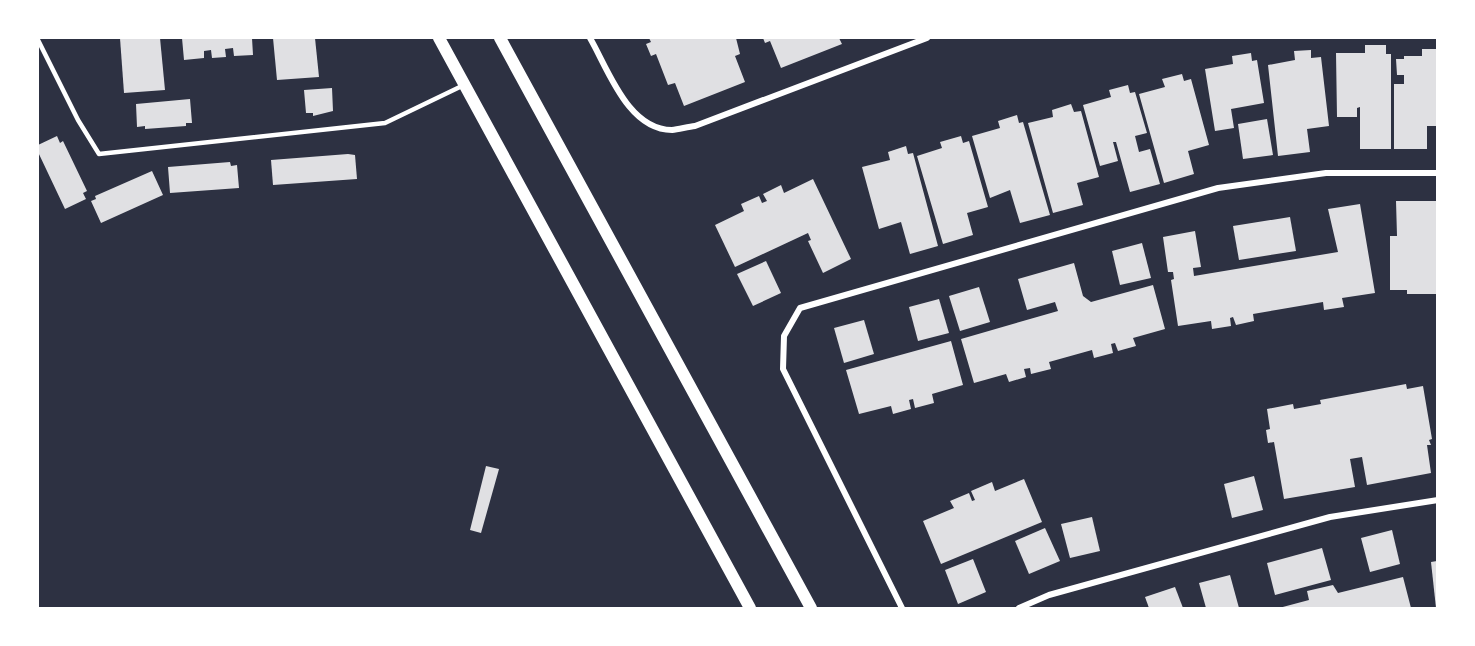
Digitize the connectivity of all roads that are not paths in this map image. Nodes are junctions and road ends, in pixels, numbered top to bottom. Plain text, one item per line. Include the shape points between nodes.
1 (439, 38) edge
2 (500, 38) edge
3 (590, 38) edge
4 (927, 38) edge
5 (38, 40) edge
6 (464, 84) junction
7 (1437, 173) edge
8 (1437, 500) edge
9 (750, 609) edge
10 (811, 609) edge
11 (902, 609) edge
12 (1019, 609) edge

1 - 6 main road
2 - 10 main road
3 - 4 street via 629,106 644,121 670,130 695,126
5 - 6 lane via 99,154 385,123
6 - 9 main road
7 - 11 street via 1326,173 1218,188 800,308 784,336 783,369
8 - 12 street via 1330,517 1049,595

